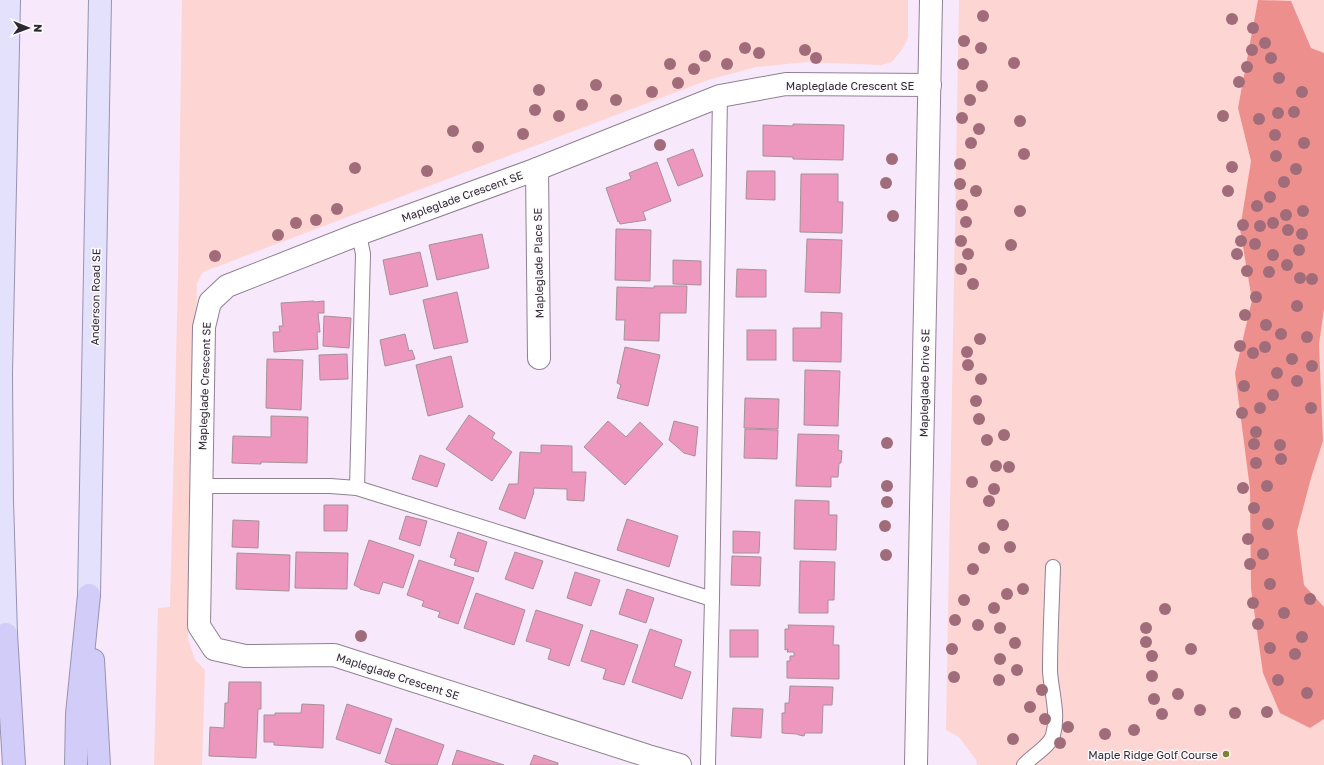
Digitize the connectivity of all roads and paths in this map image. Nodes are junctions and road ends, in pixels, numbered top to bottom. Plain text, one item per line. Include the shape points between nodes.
1 (9, 0) edge
2 (100, 0) edge
3 (931, 0) edge
4 (930, 85) junction
5 (720, 96) junction
6 (537, 169) junction
7 (359, 234) junction
8 (539, 358) dead end
9 (201, 486) junction
10 (358, 488) junction
11 (1053, 567) dead end
12 (89, 595) junction
13 (712, 599) junction
14 (6, 634) junction
15 (0, 702) edge
16 (14, 765) edge
17 (76, 765) edge
18 (99, 765) edge
19 (680, 765) edge
20 (708, 765) edge
21 (916, 765) edge
22 (1024, 765) edge

1 - 14 main road via 2,374
2 - 12 main road, Anderson Road SE
3 - 4 street, Mapleglade Drive SE
4 - 5 street, Mapleglade Crescent SE via 786,84
4 - 21 street, Mapleglade Drive SE
5 - 6 street, Mapleglade Crescent SE
5 - 13 lane
6 - 7 street, Mapleglade Crescent SE
6 - 8 street, Mapleglade Place SE
7 - 9 street, Mapleglade Crescent SE via 227,286 210,302 204,327
7 - 10 lane via 363,254
9 - 10 lane
9 - 19 street, Mapleglade Crescent SE via 199,626 214,649 246,656 334,655
10 - 13 lane
11 - 22 lane via 1050,643 1055,720 1053,736
12 - 17 highway via 77,714
12 - 18 highway
13 - 20 lane
14 - 15 highway
14 - 16 highway

